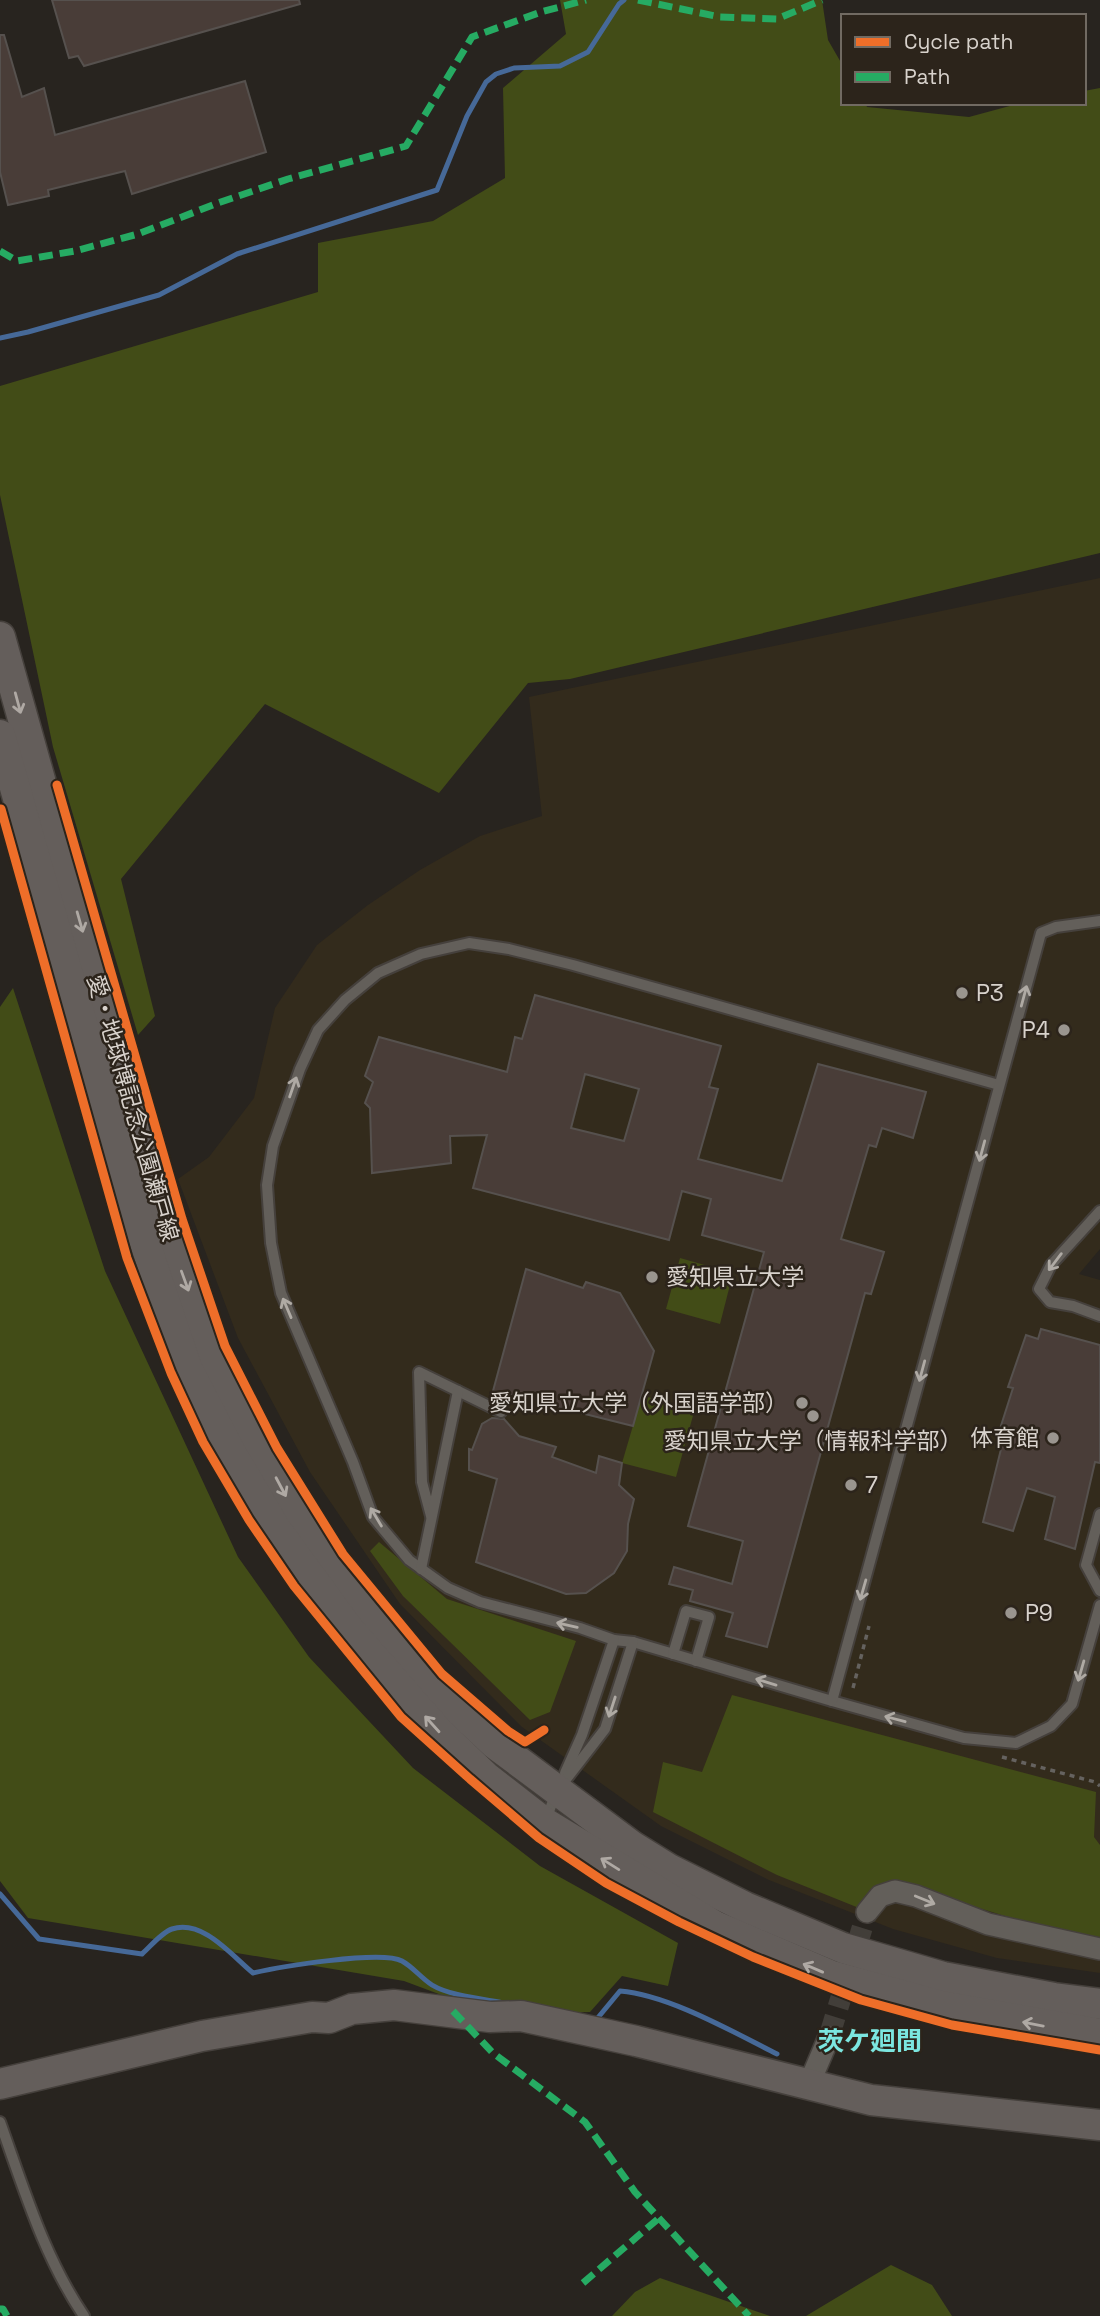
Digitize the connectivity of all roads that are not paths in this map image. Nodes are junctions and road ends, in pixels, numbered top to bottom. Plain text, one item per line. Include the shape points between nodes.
1 (0, 637) edge
2 (0, 735) edge
3 (1100, 921) edge
4 (999, 1085) junction
5 (1100, 1211) edge
6 (1100, 1316) edge
7 (457, 1391) junction
8 (501, 1412) dead end
9 (1100, 1514) edge
10 (431, 1516) junction
11 (421, 1569) junction
12 (1100, 1591) edge
13 (1100, 1605) edge
14 (614, 1640) junction
15 (633, 1642) junction
16 (673, 1654) junction
17 (696, 1661) junction
18 (832, 1701) junction
19 (557, 1791) junction
20 (545, 1823) junction
21 (867, 1912) tunnel mouth
22 (1100, 1949) edge
23 (1100, 2004) edge
24 (1100, 2035) edge
25 (830, 2037) tunnel mouth
26 (0, 2084) edge
27 (809, 2084) junction
28 (0, 2122) edge
29 (1100, 2125) edge
30 (83, 2316) edge

1 -> 19 main road, 愛・地球博記念公園瀬戸線 via 166,1229 213,1357 295,1512 365,1610 486,1736
20 -> 2 main road, 愛・地球博記念公園瀬戸線 via 486,1777 438,1731 349,1629 276,1529 187,1368 142,1234
4 -> 3 lane via 1041,933
11 -> 4 lane via 373,1517 281,1293 271,1243 267,1185 273,1146 318,1030 345,1000 378,973 421,954 469,943 573,965
4 -> 18 lane
5 -> 6 lane via 1051,1265 1039,1289 1049,1302
7 - 8 lane
7 - 10 lane
7 - 10 lane via 419,1372 422,1482
9 - 12 lane via 1086,1565
10 - 11 lane
14 -> 11 lane via 480,1602
13 -> 18 lane via 1072,1704 1051,1726 1016,1744 964,1738
14 - 15 lane
14 - 19 lane via 582,1735
15 - 16 lane
15 -> 19 lane via 605,1729
16 - 17 lane
16 - 17 lane via 687,1611 709,1618
18 -> 17 lane
19 - 20 lane
19 - 23 main road, 愛・地球博記念公園瀬戸線 via 669,1868 843,1948 943,1977
24 -> 20 main road, 愛・地球博記念公園瀬戸線 via 941,2006 832,1976 715,1926
21 -> 22 street via 880,1896 895,1891 988,1924
25 - 27 street
26 - 27 main road via 202,2036 394,2005 491,2017 521,2016
27 - 29 main road via 871,2100
28 - 30 lane via 47,2252

